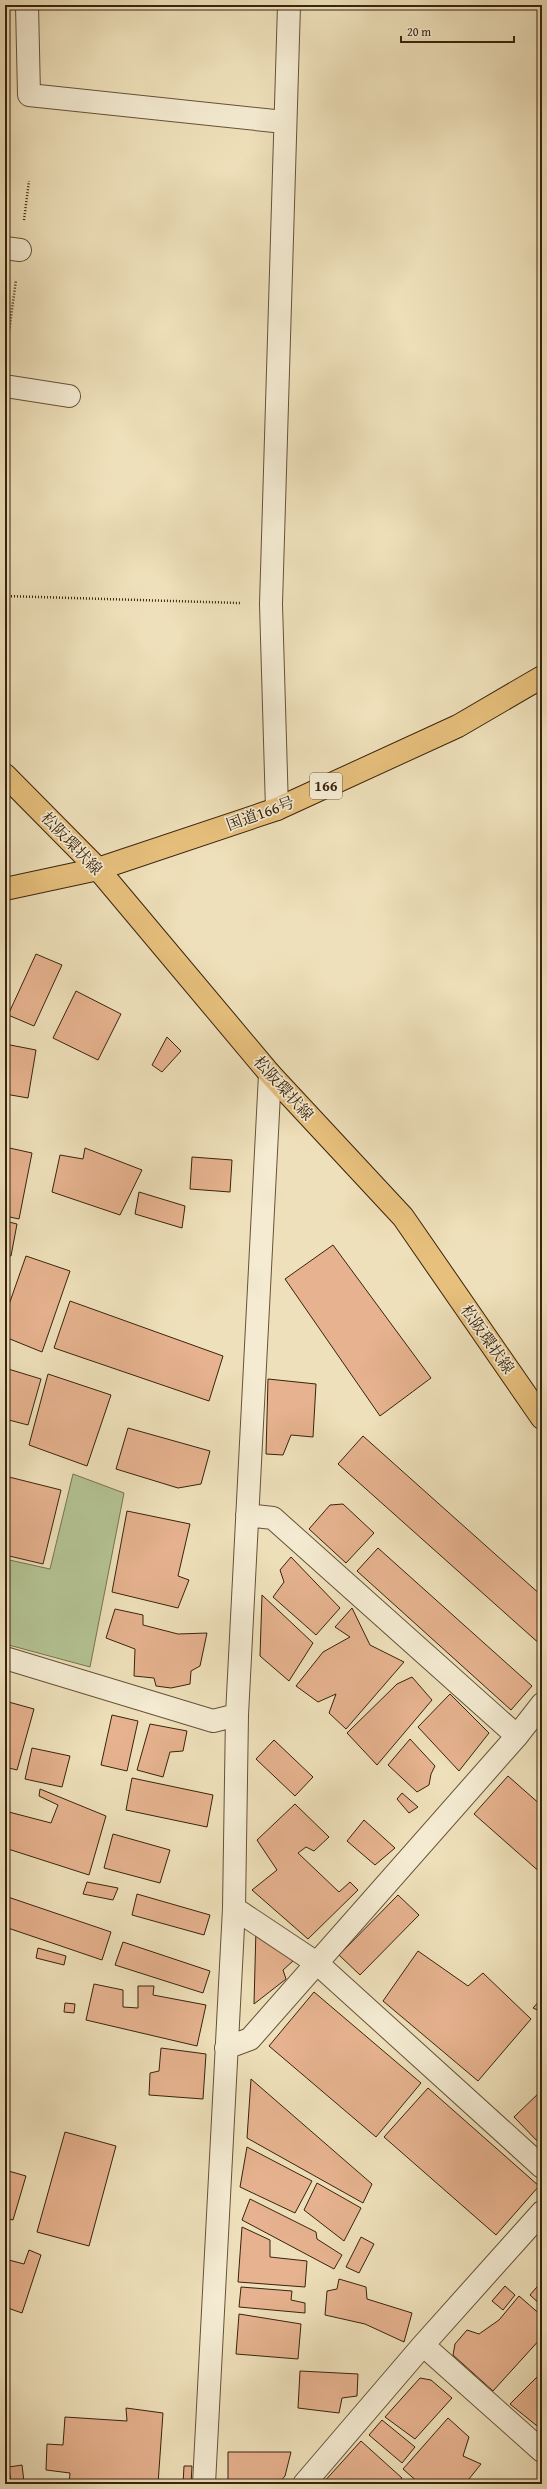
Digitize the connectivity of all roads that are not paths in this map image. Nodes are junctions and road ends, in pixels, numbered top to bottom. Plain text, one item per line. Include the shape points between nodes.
1 (27, 5) edge
2 (289, 5) edge
3 (284, 122) junction
4 (5, 386) edge
5 (69, 396) dead end
6 (542, 677) edge
7 (5, 775) edge
8 (277, 809) junction
9 (98, 869) junction
10 (5, 889) edge
11 (270, 1074) junction
12 (542, 1418) edge
13 (247, 1515) junction
14 (5, 1658) edge
15 (542, 1704) edge
16 (237, 1715) junction
17 (518, 1736) junction
18 (234, 1908) junction
19 (318, 1964) junction
20 (226, 2048) junction
21 (542, 2167) edge
22 (542, 2212) edge
23 (423, 2345) junction
24 (542, 2452) edge
25 (204, 2484) edge
26 (304, 2484) edge

1 - 3 street via 29,95
2 - 3 street
3 - 8 street via 271,604
4 - 5 street
6 - 8 main road, 国道166号 / 166 via 458,726
7 - 9 main road, 松阪環状線
8 - 9 main road, 国道166号 / 166
9 - 10 main road, 国道166号 / 166
9 - 11 main road, 松阪環状線
11 - 12 main road, 松阪環状線 via 403,1217
11 - 13 street
13 - 16 street
13 - 17 street via 273,1518
14 - 16 street via 213,1721
15 - 17 street
16 - 18 street
17 - 19 street
18 - 19 street
18 - 20 street
19 - 20 street via 250,2039
19 - 21 street
20 - 25 street
22 - 23 street
23 - 24 street
23 - 26 street

